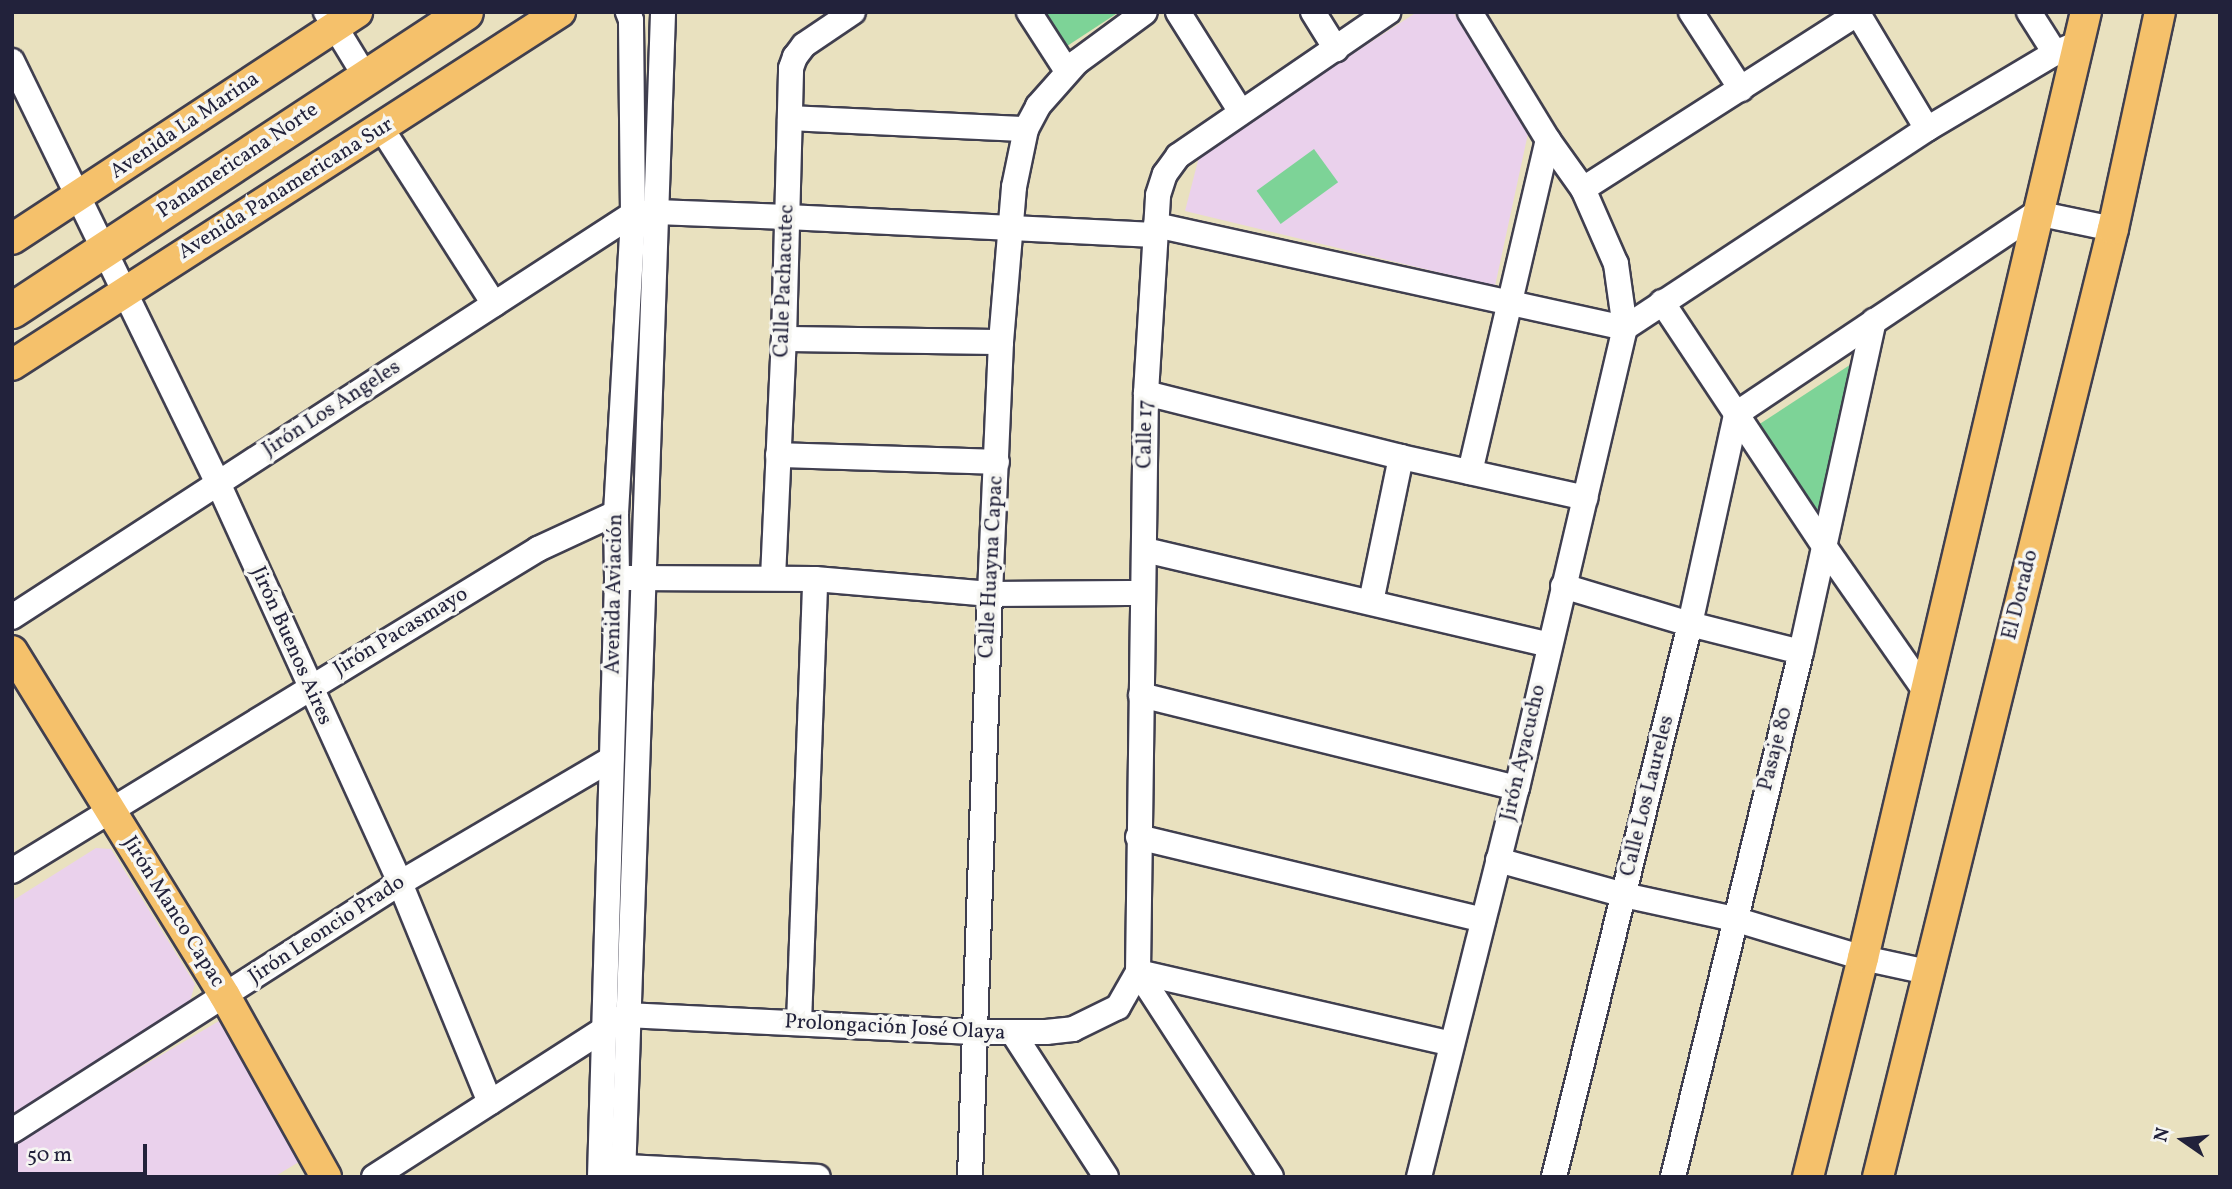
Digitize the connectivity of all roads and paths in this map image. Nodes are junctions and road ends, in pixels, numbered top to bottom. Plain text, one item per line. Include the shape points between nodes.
1 (465, 12) edge
2 (560, 12) edge
3 (628, 12) edge
4 (663, 12) edge
5 (853, 12) edge
6 (1029, 12) edge
7 (1145, 12) edge
8 (1178, 12) edge
9 (1313, 12) edge
10 (1388, 12) edge
11 (1470, 12) edge
12 (1691, 12) edge
13 (2029, 12) edge
14 (2086, 12) edge
15 (2160, 12) edge
16 (1858, 13) edge
17 (339, 17) edge
18 (2067, 48) junction
19 (1336, 49) junction
20 (12, 61) edge
21 (1068, 71) junction
22 (365, 76) junction
23 (1741, 89) junction
24 (1241, 112) junction
25 (790, 118) junction
26 (382, 129) junction
27 (1026, 129) junction
28 (1927, 129) junction
29 (1548, 140) junction
30 (1583, 189) junction
31 (78, 197) junction
32 (645, 213) junction
33 (2036, 214) junction
34 (787, 217) junction
35 (1009, 229) junction
36 (2113, 229) junction
37 (1155, 230) junction
38 (12, 239) edge
39 (106, 249) junction
40 (125, 290) junction
41 (1662, 302) junction
42 (1509, 303) junction
43 (494, 304) junction
44 (12, 310) edge
45 (1874, 321) junction
46 (1626, 328) junction
47 (784, 339) junction
48 (1002, 342) junction
49 (12, 365) edge
50 (1146, 393) junction
51 (1736, 414) junction
52 (778, 456) junction
53 (1401, 457) junction
54 (997, 462) junction
55 (1470, 472) junction
56 (218, 483) junction
57 (1587, 498) junction
58 (616, 513) junction
59 (1824, 546) junction
60 (1145, 550) junction
61 (645, 576) junction
62 (617, 578) junction
63 (773, 579) junction
64 (815, 579) junction
65 (1563, 586) junction
66 (1141, 593) junction
67 (990, 594) junction
68 (1371, 601) junction
69 (12, 617) edge
70 (1690, 624) junction
71 (1549, 645) junction
72 (12, 651) edge
73 (1801, 652) junction
74 (310, 688) junction
75 (1925, 691) junction
76 (1141, 695) junction
77 (611, 759) junction
78 (1517, 788) junction
79 (110, 810) junction
80 (1138, 837) junction
81 (1498, 860) junction
82 (12, 871) edge
83 (400, 883) junction
84 (1624, 895) junction
85 (1734, 919) junction
86 (1483, 920) junction
87 (1863, 958) junction
88 (1138, 972) junction
89 (1928, 972) junction
90 (225, 996) junction
91 (626, 1015) junction
92 (799, 1023) junction
93 (603, 1031) junction
94 (973, 1032) junction
95 (1013, 1033) junction
96 (1452, 1044) junction
97 (490, 1102) junction
98 (12, 1131) edge
99 (611, 1171) edge
100 (326, 1177) edge
101 (374, 1177) edge
102 (818, 1177) edge
103 (970, 1177) edge
104 (1105, 1177) edge
105 (1271, 1177) edge
106 (1419, 1177) edge
107 (1554, 1177) edge
108 (1673, 1177) edge
109 (1808, 1177) edge
110 (1878, 1177) edge

1 - 22 highway, Panamericana Norte
2 - 26 main road, Avenida Panamericana Sur
3 - 32 street, Avenida Aviación
4 - 32 street, Avenida Aviación
5 - 25 street, Calle Pachacutec via 804,45 795,57
6 - 21 street
7 - 21 street, Calle Huayna Capac
8 - 24 street
9 - 19 street
10 - 19 street, Calle 17
11 - 29 street
12 - 23 street
13 - 18 street
14 - 18 main road
15 - 36 main road, El Dorado
16 - 23 street
16 - 28 street
17 - 22 street
17 - 31 main road, Avenida La Marina
18 - 28 street
18 - 33 main road
19 - 24 street, Calle 17
20 - 31 street, Jirón Buenos Aires
21 - 27 street, Calle Huayna Capac via 1038,106
22 - 39 highway, Panamericana Norte
23 - 30 street
24 - 37 street, Calle 17 via 1178,156 1158,195
25 - 27 street
25 - 34 street, Calle Pachacutec
26 - 40 main road, Avenida Panamericana Sur
26 - 43 street
27 - 35 street, Calle Huayna Capac
28 - 41 street
29 - 30 street
29 - 42 street
30 - 46 street via 1616,264
31 - 38 main road, Avenida La Marina
31 - 39 street, Jirón Buenos Aires
32 - 34 street
32 - 43 street, Jirón Los Angeles
32 - 58 street, Avenida Aviación
32 - 61 street, Avenida Aviación
33 - 36 street
33 - 45 street
33 - 75 main road
34 - 35 street
34 - 47 street, Calle Pachacutec
35 - 37 street
35 - 48 street, Calle Huayna Capac
36 - 89 main road, El Dorado
37 - 42 street
37 - 50 street, Calle 17
39 - 40 street, Jirón Buenos Aires
39 - 44 highway, Panamericana Norte
40 - 49 main road, Avenida Panamericana Sur
40 - 56 street, Jirón Buenos Aires
41 - 46 street
41 - 51 street
42 - 46 street
42 - 55 street
43 - 56 street, Jirón Los Angeles
45 - 51 street
45 - 59 street, Pasaje 80
46 - 57 street, Jirón Ayacucho
47 - 48 street
47 - 52 street, Calle Pachacutec
48 - 54 street, Calle Huayna Capac
50 - 53 street
50 - 60 street, Calle 17
51 - 59 street
51 - 70 street, Calle Los Laureles
52 - 54 street
52 - 63 street, Calle Pachacutec
53 - 55 street
53 - 68 street
54 - 67 street, Calle Huayna Capac
55 - 57 street
56 - 69 street, Jirón Los Angeles
56 - 74 street, Jirón Buenos Aires
57 - 65 street, Jirón Ayacucho
58 - 62 street, Avenida Aviación
58 - 74 street, Jirón Pacasmayo via 538,550
59 - 73 street, Pasaje 80
59 - 75 street
60 - 66 street, Calle 17
60 - 68 street
61 - 62 street
61 - 63 street
61 - 91 street, Avenida Aviación
62 - 77 street, Avenida Aviación
63 - 64 street
64 - 67 street
64 - 92 street
65 - 70 street
65 - 71 street, Jirón Ayacucho
66 - 67 street
66 - 76 street, Calle 17
67 - 94 street, Calle Huayna Capac
68 - 71 street
70 - 73 street
70 - 84 street, Calle Los Laureles
71 - 78 street, Jirón Ayacucho
72 - 79 main road, Jirón Manco Capac
73 - 85 street, Pasaje 80
74 - 79 street, Jirón Pacasmayo
74 - 83 street, Jirón Buenos Aires
75 - 87 main road
76 - 78 street
76 - 80 street, Calle 17
77 - 83 street, Jirón Leoncio Prado
77 - 93 street, Avenida Aviación
78 - 81 street, Jirón Ayacucho
79 - 82 street, Jirón Pacasmayo
79 - 90 main road, Jirón Manco Capac
80 - 86 street
80 - 88 street, Calle 17
81 - 84 street
81 - 86 street, Jirón Ayacucho
83 - 90 street, Jirón Leoncio Prado
83 - 97 street, Jirón Buenos Aires
84 - 85 street
84 - 107 street, Calle Los Laureles
85 - 87 street
85 - 108 street, Pasaje 80
86 - 96 street, Jirón Ayacucho
87 - 89 street
87 - 109 main road
88 - 95 street, Prolongación José Olaya via 1118,1007 1093,1021 1073,1029
88 - 96 street
88 - 105 street
89 - 110 main road, El Dorado
90 - 98 street, Jirón Leoncio Prado
90 - 100 main road, Jirón Manco Capac
91 - 92 street, Prolongación José Olaya
91 - 93 street
91 - 99 street, Avenida Aviación
92 - 94 street, Prolongación José Olaya
93 - 97 street
93 - 99 street, Avenida Aviación
94 - 95 street, Prolongación José Olaya
94 - 103 street, Calle Huayna Capac
95 - 104 street
96 - 106 street, Jirón Ayacucho
97 - 101 street
99 - 102 street

